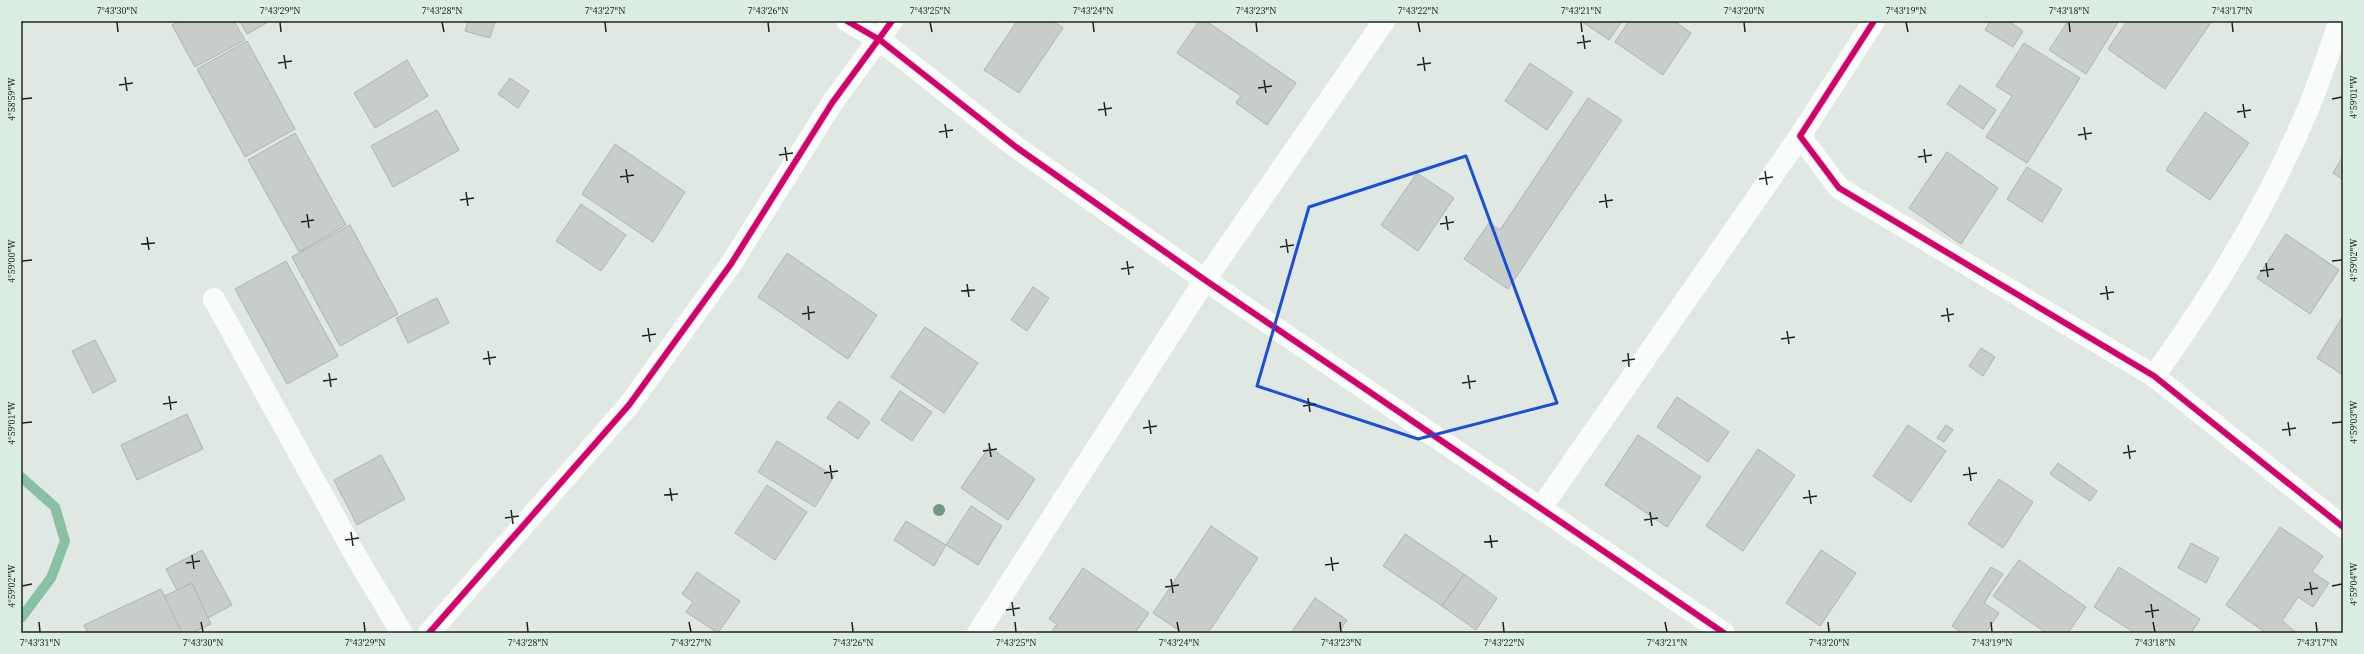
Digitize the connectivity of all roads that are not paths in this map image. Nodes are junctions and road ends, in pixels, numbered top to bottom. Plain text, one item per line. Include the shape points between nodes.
1 (847, 21) edge
2 (892, 21) edge
3 (1384, 21) edge
4 (1874, 21) edge
5 (2340, 21) edge
6 (880, 40) junction
7 (1800, 136) junction
8 (1205, 280) junction
9 (214, 299) dead end
10 (2154, 376) junction
11 (1541, 508) junction
12 (2343, 527) edge
13 (402, 633) edge
14 (429, 633) edge
15 (978, 633) edge
16 (1724, 633) edge

1 - 6 street
2 - 6 street
3 - 8 street
4 - 7 street
5 - 10 street via 2308,109 2250,228 2190,326
6 - 8 street via 1016,147
6 - 14 street via 832,103 731,264 629,405
7 - 10 street via 1839,188
7 - 11 street
8 - 11 street
8 - 15 street
9 - 13 street via 358,560
10 - 12 street
11 - 16 street

